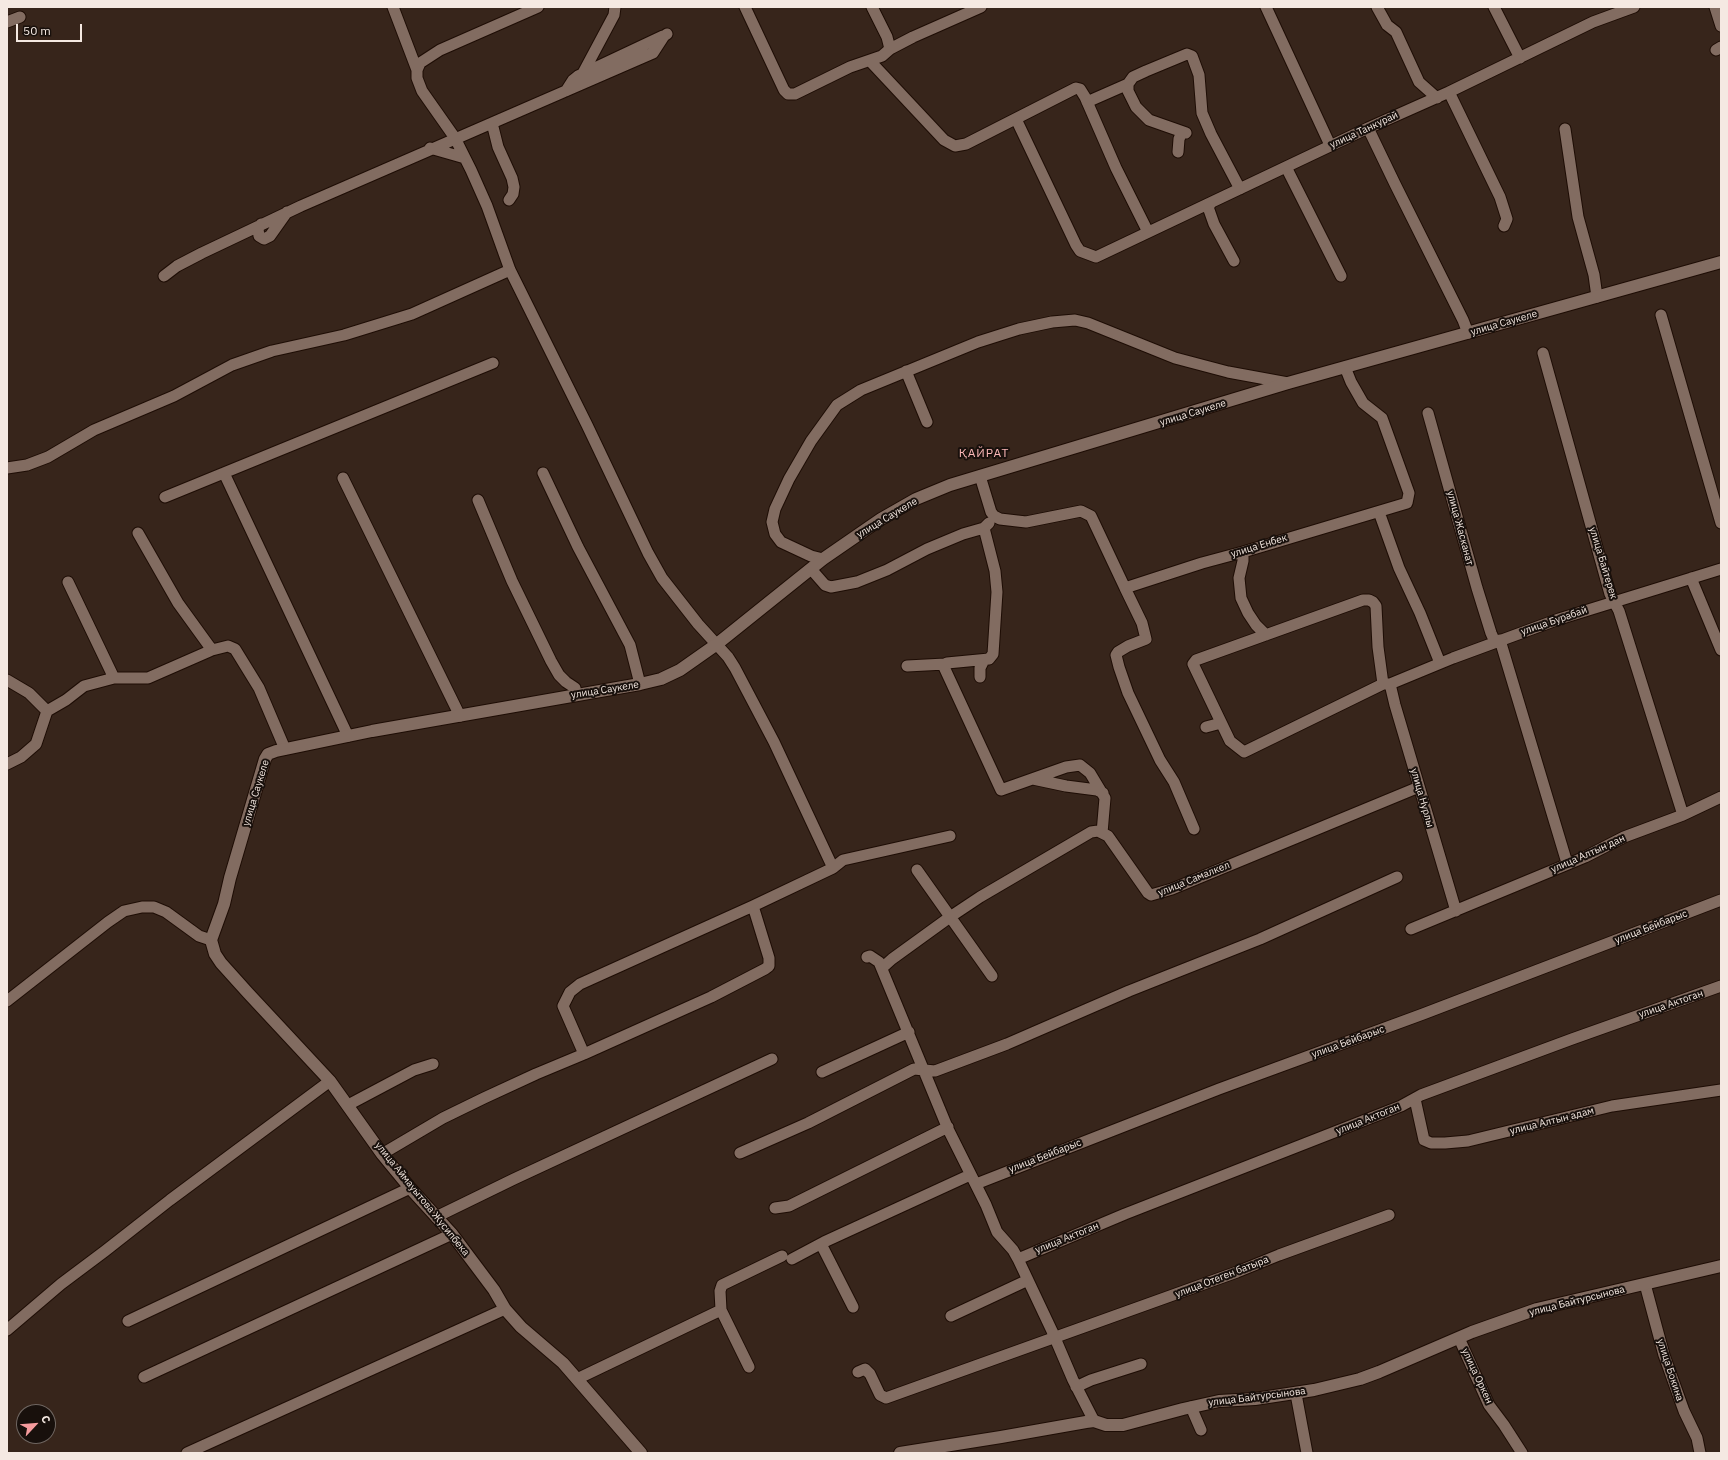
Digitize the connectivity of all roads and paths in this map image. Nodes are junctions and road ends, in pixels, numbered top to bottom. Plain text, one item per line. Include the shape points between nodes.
1 (392, 7) edge
2 (538, 7) edge
3 (615, 7) edge
4 (745, 7) edge
5 (872, 7) edge
6 (981, 7) edge
7 (1266, 7) edge
8 (1377, 7) edge
9 (1494, 7) edge
10 (1634, 7) edge
11 (1715, 7) edge
12 (20, 17) dead end
13 (7, 22) edge
14 (1721, 26) edge
15 (886, 52) junction
16 (1520, 58) junction
17 (870, 61) junction
18 (417, 70) junction
19 (880, 70) junction
20 (582, 73) junction
21 (1128, 84) junction
22 (566, 91) junction
23 (1449, 92) junction
24 (1436, 98) junction
25 (1087, 102) junction
26 (1016, 119) junction
27 (492, 123) junction
28 (1368, 128) junction
29 (1565, 129) dead end
30 (454, 138) junction
31 (1330, 145) junction
32 (430, 148) junction
33 (1178, 152) dead end
34 (465, 158) junction
35 (1286, 167) junction
36 (1240, 189) junction
37 (509, 200) dead end
38 (1210, 203) junction
39 (288, 212) junction
40 (261, 224) junction
41 (1504, 226) dead end
42 (1148, 232) junction
43 (1234, 261) dead end
44 (1721, 262) edge
45 (510, 270) junction
46 (164, 276) dead end
47 (1341, 276) dead end
48 (1597, 297) junction
49 (1661, 315) dead end
50 (1468, 333) junction
51 (1543, 354) dead end
52 (493, 363) dead end
53 (1345, 367) junction
54 (906, 372) junction
55 (1288, 383) junction
56 (1428, 413) dead end
57 (927, 422) dead end
58 (7, 468) edge
59 (224, 473) junction
60 (543, 474) dead end
61 (980, 476) junction
62 (343, 478) dead end
63 (165, 497) dead end
64 (478, 500) dead end
65 (1379, 512) junction
66 (994, 516) junction
67 (1721, 523) edge
68 (984, 528) junction
69 (138, 533) dead end
70 (1243, 552) junction
71 (823, 559) junction
72 (811, 569) junction
73 (1721, 569) edge
74 (1691, 578) junction
75 (68, 582) dead end
76 (1125, 588) junction
77 (1613, 601) junction
78 (1266, 635) junction
79 (1498, 641) junction
80 (717, 644) junction
81 (212, 650) junction
82 (1721, 650) edge
83 (984, 660) junction
84 (1440, 663) junction
85 (944, 664) junction
86 (907, 666) dead end
87 (980, 677) dead end
88 (114, 678) junction
89 (7, 680) edge
90 (640, 684) junction
91 (1387, 684) junction
92 (576, 694) junction
93 (47, 712) junction
94 (460, 716) junction
95 (1221, 723) junction
96 (1206, 727) dead end
97 (348, 736) junction
98 (285, 749) junction
99 (7, 764) edge
100 (1033, 779) junction
101 (1419, 787) junction
102 (1103, 793) junction
103 (1721, 797) edge
104 (1682, 815) junction
105 (1194, 829) dead end
106 (1102, 833) junction
107 (950, 836) dead end
108 (1567, 864) junction
109 (833, 868) junction
110 (917, 870) dead end
111 (1397, 877) dead end
112 (1721, 900) edge
113 (753, 906) junction
114 (1456, 911) junction
115 (950, 917) junction
116 (1412, 929) dead end
117 (211, 940) junction
118 (867, 957) dead end
119 (882, 968) junction
120 (992, 976) dead end
121 (1721, 986) edge
122 (7, 1001) edge
123 (909, 1032) junction
124 (584, 1054) junction
125 (772, 1059) dead end
126 (433, 1064) dead end
127 (924, 1070) junction
128 (822, 1072) dead end
129 (330, 1081) junction
130 (1721, 1090) edge
131 (1415, 1099) junction
132 (348, 1105) junction
133 (948, 1127) junction
134 (740, 1153) dead end
135 (382, 1154) junction
136 (973, 1180) junction
137 (410, 1188) junction
138 (775, 1208) dead end
139 (1389, 1215) dead end
140 (436, 1217) junction
141 (452, 1234) junction
142 (821, 1244) junction
143 (1018, 1259) junction
144 (1721, 1266) edge
145 (1028, 1280) junction
146 (1645, 1284) junction
147 (853, 1307) dead end
148 (505, 1309) junction
149 (721, 1310) junction
150 (951, 1316) dead end
151 (128, 1321) dead end
152 (7, 1330) edge
153 (1055, 1337) junction
154 (1459, 1338) junction
155 (1141, 1364) dead end
156 (749, 1366) dead end
157 (858, 1372) dead end
158 (144, 1377) dead end
159 (577, 1379) junction
160 (1076, 1387) junction
161 (1296, 1394) junction
162 (1190, 1407) junction
163 (1094, 1421) junction
164 (1202, 1430) dead end
165 (187, 1453) edge
166 (641, 1453) edge
167 (900, 1453) edge
168 (1307, 1453) edge
169 (1522, 1453) edge
170 (1700, 1453) edge

1 - 18 street
2 - 18 street via 440,50 420,63
3 - 20 street via 614,15
4 - 17 street via 788,94 795,94 850,67
5 - 15 street via 887,37
6 - 15 street
7 - 31 street
8 - 24 street via 1387,25 1396,32 1419,82
9 - 16 street
10 - 16 street, улица Танкурай via 1593,22
11 - 14 street
12 - 13 street
15 - 17 street
15 - 19 street via 878,64
16 - 23 street, улица Танкурай
17 - 19 street
18 - 30 street via 422,91
19 - 26 street via 944,140 955,146 966,144
20 - 22 street via 573,80
20 - 22 street via 665,35 654,52
21 - 25 street
21 - 33 street via 1128,91 1136,108 1149,120 1184,133 1178,139
21 - 36 street via 1134,77 1170,61 1187,54 1192,56 1199,75 1202,113
22 - 27 street
23 - 24 street, улица Танкурай
23 - 41 street via 1506,212
24 - 28 street, улица Танкурай
25 - 26 street via 1080,89 1076,88
25 - 42 street
26 - 42 street, улица Танкурай via 1080,251 1096,257
27 - 30 street
27 - 37 street via 514,187
28 - 31 street, улица Танкурай
28 - 50 street
29 - 48 street via 1578,217 1594,275
30 - 32 street
30 - 34 street
31 - 35 street, улица Танкурай
32 - 34 street
32 - 39 street
34 - 45 street via 487,206
35 - 36 street, улица Танкурай
35 - 47 street
36 - 38 street, улица Танкурай
38 - 42 street, улица Танкурай
38 - 43 street via 1208,207 1214,224
39 - 40 street
39 - 40 street via 270,236 264,239 259,236 258,229
40 - 46 street via 177,266
44 - 48 street, улица Саукеле
45 - 58 street via 412,314 344,335 272,351 232,366 174,396 94,430 48,457 27,465
45 - 80 street via 588,425 648,553 662,578
48 - 50 street, улица Саукеле
49 - 67 street
50 - 53 street, улица Саукеле
51 - 77 street, улица Байтерек
52 - 59 street
53 - 55 street, улица Саукеле
53 - 65 street, улица Енбек via 1363,403 1382,418 1409,493 1407,503
54 - 55 street via 978,342 1019,329 1075,320 1175,358 1228,372
54 - 57 street
54 - 71 street via 861,390 837,405 811,441 778,503 772,522 775,534 781,542 810,556
55 - 61 street, улица Саукеле
56 - 79 street, улица Жасканат via 1477,588 1491,633
59 - 63 street
59 - 97 street
60 - 90 street via 630,645
61 - 66 street
61 - 71 street, улица Саукеле via 916,499 881,519
62 - 94 street
64 - 92 street via 512,581 551,661 559,675 575,688
65 - 70 street, улица Енбек
65 - 84 street via 1399,568
66 - 68 street
66 - 76 street via 1006,521 1026,522 1086,512 1091,516
68 - 72 street via 927,549 857,582 826,586
68 - 83 street via 995,571 997,592 993,654 991,658
69 - 81 street via 178,603
70 - 76 street, улица Енбек via 1202,562
70 - 78 street via 1239,578 1241,598 1256,625
71 - 72 street, улица Саукеле
72 - 80 street, улица Саукеле
73 - 74 street, улица Бурабай
74 - 77 street, улица Бурабай
74 - 82 street
75 - 88 street
76 - 105 street via 1142,623 1146,640 1118,652 1116,655 1119,667 1128,693 1160,760 1174,782
77 - 79 street, улица Бурабай
77 - 104 street, улица Байтерек via 1620,611
78 - 91 street, улица Нурлы via 1369,600 1376,606 1378,647
78 - 95 street via 1194,662 1194,669
79 - 84 street, улица Бурабай
79 - 108 street, улица Жасканат
80 - 90 street, улица Саукеле via 680,670 661,679
80 - 109 street via 735,668 774,742
81 - 88 street via 148,678
81 - 98 street via 228,646 235,649 259,688
83 - 85 street
83 - 87 street via 980,668
84 - 91 street, улица Бурабай
85 - 86 street
85 - 100 street via 1001,790
88 - 93 street via 84,686
89 - 93 street via 29,693
90 - 92 street, улица Саукеле
91 - 95 street, улица Бурабай via 1244,752 1230,741
91 - 101 street, улица Нурлы
92 - 94 street, улица Саукеле
93 - 99 street via 36,744
94 - 97 street, улица Саукеле
95 - 96 street
97 - 98 street, улица Саукеле
98 - 117 street, улица Саукеле via 268,754 265,758 224,904
100 - 102 street
100 - 102 street via 1066,767 1080,765 1090,773
101 - 106 street, улица Самалкел via 1172,889 1151,895 1108,836
101 - 114 street, улица Нурлы
102 - 106 street via 1105,812
103 - 104 street, улица Алтын дан
104 - 108 street, улица Алтын дан via 1624,837
106 - 115 street via 1091,832
107 - 109 street via 843,860
108 - 114 street, улица Алтын дан
109 - 113 street
110 - 115 street
111 - 127 street via 1260,939 1006,1044 945,1068 935,1071
112 - 136 street, улица Бейбарыс via 1423,1014
113 - 124 street via 769,958 769,966 711,997
113 - 124 street via 580,984 570,992 563,1006
114 - 116 street, улица Алтын дан
115 - 119 street
115 - 120 street
117 - 122 street via 199,936 166,912 154,907 124,911
117 - 129 street, улица Аймауытова Жусипбека via 212,948 221,963
118 - 119 street via 875,958
119 - 123 street
121 - 131 street, улица Актоган via 1523,1056
123 - 127 street
123 - 128 street
124 - 135 street via 443,1118
125 - 140 street
126 - 132 street via 414,1070
127 - 133 street
127 - 134 street via 914,1069 808,1123
129 - 132 street, улица Аймауытова Жусипбека
129 - 152 street via 61,1284
130 - 131 street, улица Алтын адам via 1612,1106 1468,1141 1445,1143 1424,1140
131 - 143 street, улица Актоган
132 - 135 street, улица Аймауытова Жусипбека
133 - 136 street
133 - 138 street via 790,1206
135 - 137 street, улица Аймауытова Жусипбека
136 - 142 street, улица Бейбарыс
136 - 143 street via 997,1232
137 - 140 street, улица Аймауытова Жусипбека
137 - 151 street
139 - 153 street, улица Отеген батыра
140 - 141 street, улица Аймауытова Жусипбека
141 - 148 street, улица Аймауытова Жусипбека
141 - 158 street
142 - 147 street
142 - 149 street, улица Бейбарыс via 722,1285
143 - 145 street
144 - 146 street, улица Байтурсынова
145 - 150 street
145 - 153 street
146 - 154 street, улица Байтурсынова via 1537,1309
146 - 170 street, улица Бокина via 1664,1355 1684,1411 1697,1438
148 - 159 street, улица Аймауытова Жусипбека
148 - 165 street
149 - 156 street
149 - 159 street
153 - 157 street, улица Отеген батыра via 886,1398 880,1394 865,1369
153 - 160 street
154 - 161 street, улица Байтурсынова via 1360,1379
154 - 169 street, улица Оркен via 1489,1405
155 - 160 street
159 - 166 street, улица Аймауытова Жусипбека
160 - 163 street
161 - 162 street, улица Байтурсынова via 1218,1401
161 - 168 street
162 - 163 street, улица Байтурсынова via 1123,1425 1106,1425
162 - 164 street
163 - 167 street, улица Байтурсынова

